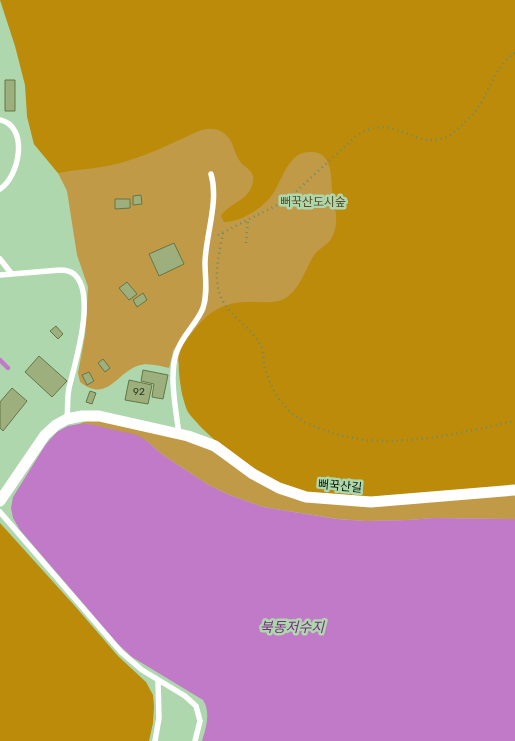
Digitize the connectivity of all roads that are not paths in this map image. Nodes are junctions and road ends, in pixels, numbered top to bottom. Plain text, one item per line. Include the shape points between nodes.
1 (0, 120) edge
2 (211, 174) dead end
3 (0, 189) edge
4 (0, 259) edge
5 (11, 272) junction
6 (0, 275) edge
7 (67, 419) junction
8 (179, 434) junction
9 (515, 490) edge
10 (0, 500) edge
11 (0, 512) edge
12 (158, 680) junction
13 (155, 741) edge
14 (195, 741) edge

1 - 3 lane via 12,125 18,150 11,177
2 - 8 lane via 214,192 206,248 205,298 203,308 176,354 174,390
4 - 5 lane
5 - 6 lane
5 - 7 lane via 68,271 80,281 83,323 69,388
7 - 8 street, 뻐꾹산길 via 99,416
7 - 10 street, 뻐꾹산길 via 45,435
8 - 9 street, 뻐꾹산길 via 215,446 253,474 279,488 306,496 371,502
11 - 12 lane via 121,652
12 - 13 lane via 159,718
12 - 14 lane via 196,706 200,721

